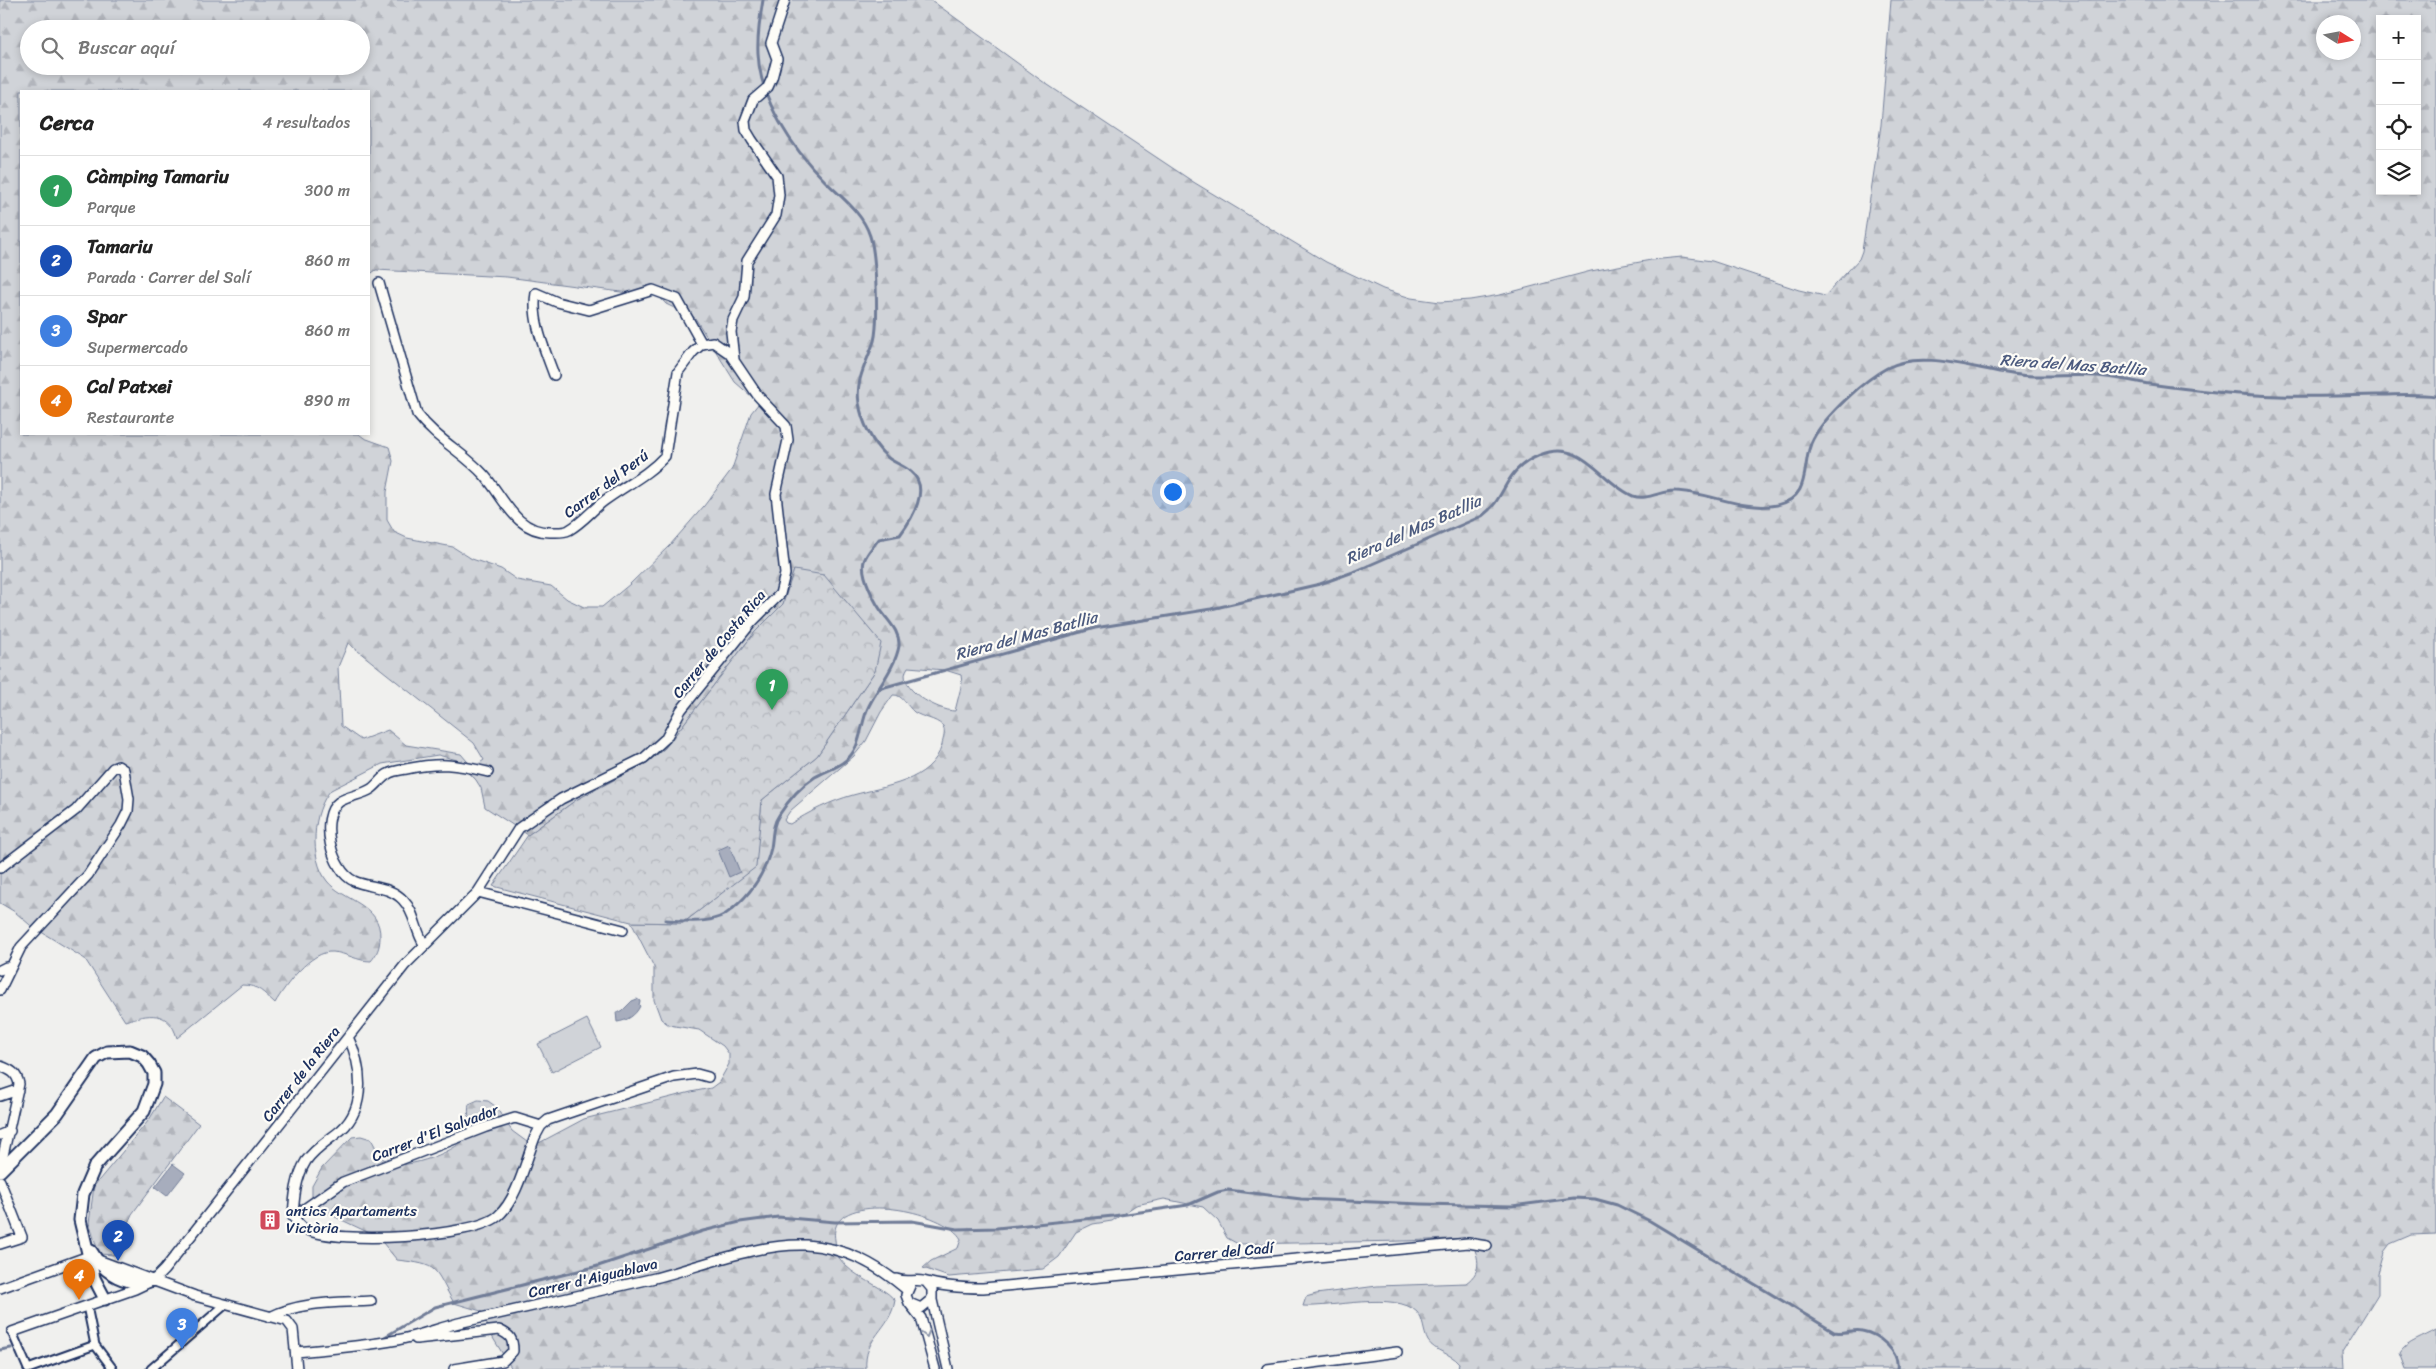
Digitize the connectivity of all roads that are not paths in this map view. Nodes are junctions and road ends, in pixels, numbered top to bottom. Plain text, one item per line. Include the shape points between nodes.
1 (785, 0) edge
2 (379, 283) dead end
3 (702, 344) junction
4 (734, 360) junction
5 (554, 375) dead end
6 (488, 772) dead end
7 (0, 868) edge
8 (478, 892) junction
9 (623, 930) dead end
10 (424, 944) junction
11 (10, 967) junction
12 (0, 970) edge
13 (0, 990) edge
14 (348, 1037) junction
15 (0, 1066) edge
16 (708, 1077) dead end
17 (18, 1090) junction
18 (0, 1096) edge
19 (541, 1126) junction
20 (10, 1132) junction
21 (0, 1135) edge
22 (0, 1170) edge
23 (0, 1181) edge
24 (293, 1216) junction
25 (0, 1244) edge
26 (1487, 1246) dead end
27 (90, 1253) junction
28 (891, 1277) junction
29 (154, 1280) junction
30 (915, 1282) junction
31 (927, 1283) junction
32 (0, 1288) edge
33 (964, 1288) junction
34 (907, 1290) junction
35 (105, 1299) junction
36 (932, 1300) junction
37 (371, 1301) dead end
38 (909, 1303) junction
39 (226, 1304) junction
40 (88, 1306) junction
41 (270, 1317) junction
42 (12, 1332) joint
43 (398, 1340) junction
44 (95, 1345) junction
45 (296, 1352) junction
46 (1397, 1352) dead end
47 (28, 1369) edge
48 (113, 1369) edge
49 (151, 1369) edge
50 (297, 1369) edge
51 (454, 1369) edge
52 (935, 1369) edge
53 (948, 1369) edge
54 (1267, 1369) edge

1 - 4 street via 771,43 777,59 772,78 768,87 752,100 745,121 746,130 777,176 779,195 776,215 747,261 744,297 731,332
2 - 3 street, Carrer del Perú via 417,414 427,427 483,474 517,520 545,532 566,531 578,524 665,456 678,372
3 - 4 street, Carrer de Costa Rica via 713,342
3 - 5 street via 677,299 653,290 589,310 536,293 534,306
4 - 8 street, Carrer de Costa Rica via 758,396 786,426 788,440 776,494 785,566 780,594 752,622 686,704 666,738 644,758 561,799 528,820 511,838
6 - 10 street via 434,763 389,773 372,789 339,802 328,818 334,858 343,874 352,881 392,892 403,900 412,913
7 - 11 street via 76,810 113,768 118,766 124,770 129,799 128,811 121,825 88,875 21,947
8 - 9 street
8 - 10 street, Carrer de la Riera
10 - 14 street, Carrer de la Riera
11 - 12 street
11 - 13 street
14 - 24 street via 358,1063 360,1090 356,1110 342,1129 314,1151 306,1162 298,1180
14 - 29 street, Carrer de la Riera
15 - 17 street via 18,1076
16 - 19 street via 697,1074 674,1077 548,1120
17 - 18 street
17 - 20 street
19 - 24 street, Carrer d'El Salvador via 515,1118 486,1127 343,1182
19 - 24 street via 507,1208 484,1223 386,1239 345,1238 306,1230
20 - 21 street
20 - 22 street
22 - 27 street via 57,1114 96,1058 118,1051 142,1056 154,1074 152,1096 144,1112 95,1166 83,1194 80,1220
23 - 25 street via 22,1237
26 - 33 street, Carrer del Cadí via 1468,1243
27 - 29 street via 106,1271 121,1279 137,1282
27 - 32 street
27 - 35 street via 94,1278
28 - 30 street, Carrer d'Aiguablava
28 - 34 street, Carrer d'Aiguablava
28 - 43 street, Carrer d'Aiguablava via 857,1256 833,1248 780,1246
29 - 35 street, Carrer de la Riera
29 - 39 street
30 - 31 street
30 - 34 street
31 - 33 street, Carrer del Cadí
31 - 36 street via 932,1288
33 - 36 street, Carrer del Cadí via 947,1291
34 - 38 street
35 - 40 street, Carrer de la Riera
36 - 38 street via 921,1308
36 - 53 street
37 - 41 street via 287,1308
38 -> 52 street via 921,1318
39 - 41 street
39 - 49 street
40 - 42 street, Carrer de la Riera
40 - 44 street
41 - 45 street via 290,1324
42 - 47 street
43 - 45 street, Carrer d'Aiguablava
43 - 51 street via 499,1330 509,1334 513,1341 513,1351 503,1360
44 - 47 street
44 - 48 street
45 - 50 street
46 - 54 street

